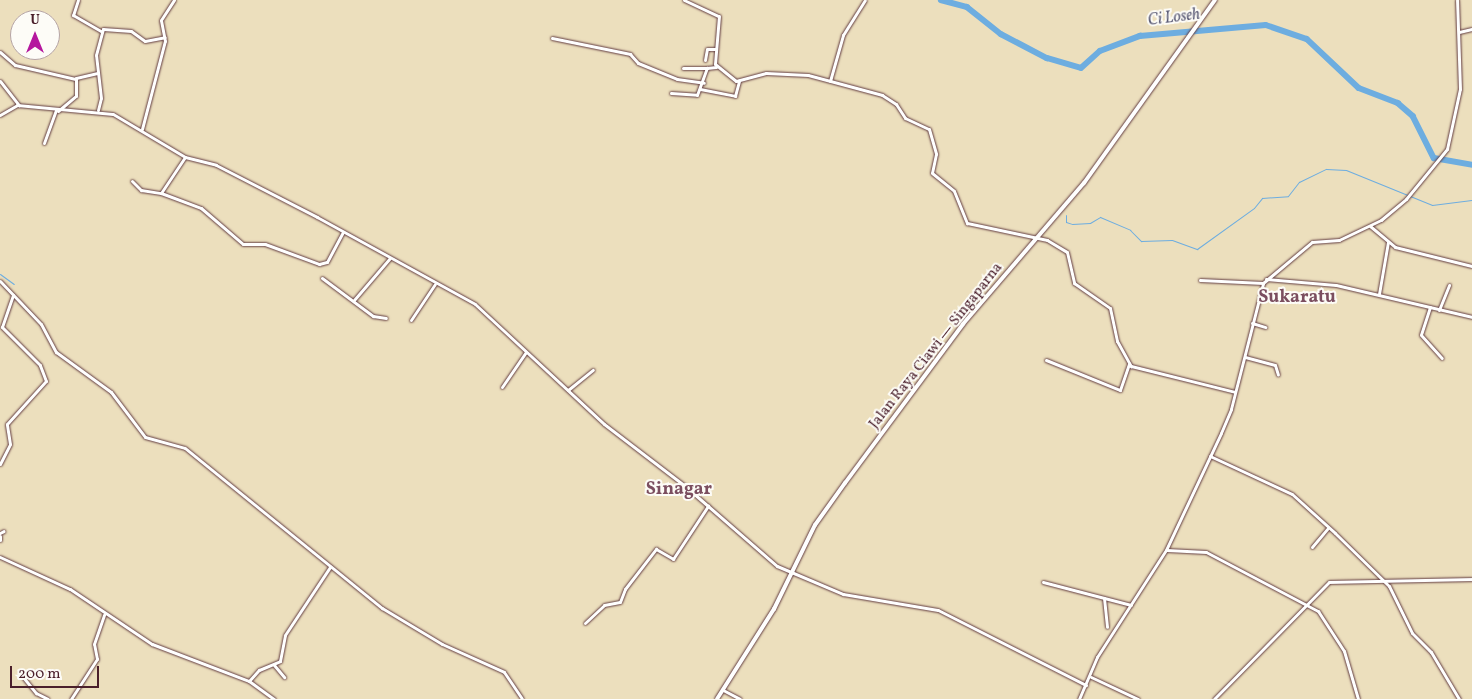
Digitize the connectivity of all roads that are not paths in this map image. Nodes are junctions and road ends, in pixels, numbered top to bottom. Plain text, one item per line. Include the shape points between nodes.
1 (78, 0) edge
2 (174, 0) edge
3 (684, 0) edge
4 (866, 0) edge
5 (1215, 0) edge
6 (1457, 0) edge
7 (1472, 29) edge
8 (102, 31) junction
9 (1459, 32) junction
10 (166, 37) junction
11 (552, 38) dead end
12 (716, 49) junction
13 (0, 52) edge
14 (705, 60) dead end
15 (716, 67) junction
16 (683, 68) dead end
17 (707, 68) junction
18 (97, 73) junction
19 (75, 79) junction
20 (0, 81) edge
21 (830, 81) junction
22 (739, 82) junction
23 (704, 83) junction
24 (700, 89) junction
25 (671, 93) dead end
26 (19, 106) junction
27 (98, 110) junction
28 (57, 111) junction
29 (0, 116) edge
30 (142, 129) junction
31 (44, 143) dead end
32 (184, 158) junction
33 (132, 181) dead end
34 (161, 193) junction
35 (1370, 226) junction
36 (343, 232) junction
37 (1035, 239) junction
38 (1388, 242) junction
39 (390, 258) junction
40 (1472, 266) edge
41 (322, 278) dead end
42 (1266, 279) junction
43 (1200, 280) dead end
44 (0, 282) edge
45 (1263, 282) junction
46 (435, 284) junction
47 (1449, 285) dead end
48 (1379, 294) junction
49 (13, 295) junction
50 (354, 300) junction
51 (1430, 307) junction
52 (1439, 310) junction
53 (386, 318) dead end
54 (1472, 318) edge
55 (411, 320) dead end
56 (1252, 323) junction
57 (1265, 327) dead end
58 (526, 352) junction
59 (1245, 357) junction
60 (1442, 358) dead end
61 (1046, 360) dead end
62 (1129, 364) junction
63 (593, 370) dead end
64 (1278, 375) dead end
65 (502, 387) dead end
66 (568, 390) junction
67 (1235, 392) junction
68 (1210, 456) junction
69 (0, 464) edge
70 (708, 506) junction
71 (1328, 528) junction
72 (1, 533) edge
73 (0, 540) edge
74 (1312, 547) dead end
75 (1166, 550) junction
76 (0, 557) edge
77 (330, 567) junction
78 (792, 570) junction
79 (1380, 578) junction
80 (1472, 578) edge
81 (1043, 582) dead end
82 (1104, 598) junction
83 (1305, 602) junction
84 (1131, 604) junction
85 (104, 615) junction
86 (585, 623) dead end
87 (1107, 627) dead end
88 (274, 665) junction
89 (23, 677) dead end
90 (284, 677) dead end
91 (1090, 677) junction
92 (249, 681) junction
93 (1086, 685) junction
94 (723, 690) junction
95 (48, 699) edge
96 (71, 699) edge
97 (274, 699) edge
98 (522, 699) edge
99 (717, 699) edge
100 (740, 699) edge
101 (1079, 699) edge
102 (1138, 699) edge
103 (1214, 699) edge
104 (1358, 699) edge
105 (1459, 699) edge

1 - 8 street via 72,15
2 - 10 street via 161,20
3 - 12 street via 719,16
4 - 21 street via 843,35
5 - 37 main road, Jalan Raya Ciawi — Singaparna via 1084,183
6 - 9 street
7 - 9 street
8 - 10 street via 131,31 145,41
8 - 18 street
9 - 35 street via 1460,89 1448,144 1436,164 1407,197
10 - 30 street
11 - 23 street via 630,54 638,63 677,80
12 - 14 street via 707,49
12 - 15 street
13 - 19 street via 15,65
15 - 17 street
15 - 22 street
16 - 17 street
17 - 23 street
18 - 19 street
18 - 27 street
19 - 28 street via 76,97
20 - 26 street
21 - 22 street via 776,72
21 - 37 street via 882,95 896,104 905,118 929,130 936,152 932,174 954,191 967,223
22 - 24 street via 735,96
23 - 24 street
24 - 25 street via 696,95
26 - 28 street
26 - 29 street
27 - 28 street
27 - 30 street
28 - 31 street
30 - 32 street
32 - 34 street
32 - 36 street via 216,165
33 - 34 street via 141,190
34 - 36 street via 201,208 243,244 271,245 319,264 327,262
35 - 38 street
35 - 42 street via 1339,240 1312,242
36 - 39 street
37 - 62 street via 1067,252 1074,283 1109,306 1117,341
37 - 78 main road, Jalan Raya Ciawi — Singaparna via 963,324 845,483
38 - 40 street
38 - 48 street
39 - 46 street
39 - 50 street
41 - 50 street
42 - 45 street
42 - 48 street via 1336,285
43 - 45 street
44 - 49 street
45 - 56 street
46 - 55 street
46 - 58 street via 475,304
47 - 52 street
48 - 51 street
49 - 69 street via 2,327 40,365 46,381 6,424 10,444
49 - 77 street via 42,327 56,352 111,392 144,437 186,448
50 - 53 street via 375,318
51 - 52 street
51 - 60 street via 1421,336
52 - 54 street
56 - 57 street
56 - 59 street
58 - 65 street
58 - 66 street
59 - 64 street via 1276,365
59 - 67 street
61 - 62 street via 1120,390
62 - 67 street via 1155,375
63 - 66 street
66 - 70 street
67 - 68 street
68 - 71 street via 1287,491
68 - 75 street
70 - 78 street via 777,566
70 - 86 street via 673,559 656,549 625,588 620,602 604,605
71 - 74 street
71 - 79 street
72 - 73 street
75 - 83 street via 1206,552
75 - 84 street
76 - 85 street via 70,589
77 - 88 street via 285,635 280,661
77 - 98 street via 398,620 504,672
78 - 93 street via 843,594 938,610
78 - 94 main road, Jalan Raya Ciawi — Singaparna via 774,609
79 - 80 street
79 - 83 street via 1338,579
79 - 105 street via 1394,593 1412,633 1431,652
81 - 82 street
82 - 84 street
82 - 87 street
83 - 103 street
83 - 104 street via 1318,610 1338,638
84 - 91 street via 1097,657
85 - 92 street via 152,644
85 - 96 street via 94,644 98,659
88 - 90 street
88 - 92 street via 259,670
89 - 95 street via 36,693
91 - 93 street
91 - 102 street
92 - 97 street
93 - 101 street
94 - 99 main road, Jalan Raya Ciawi — Singaparna
94 - 100 street

